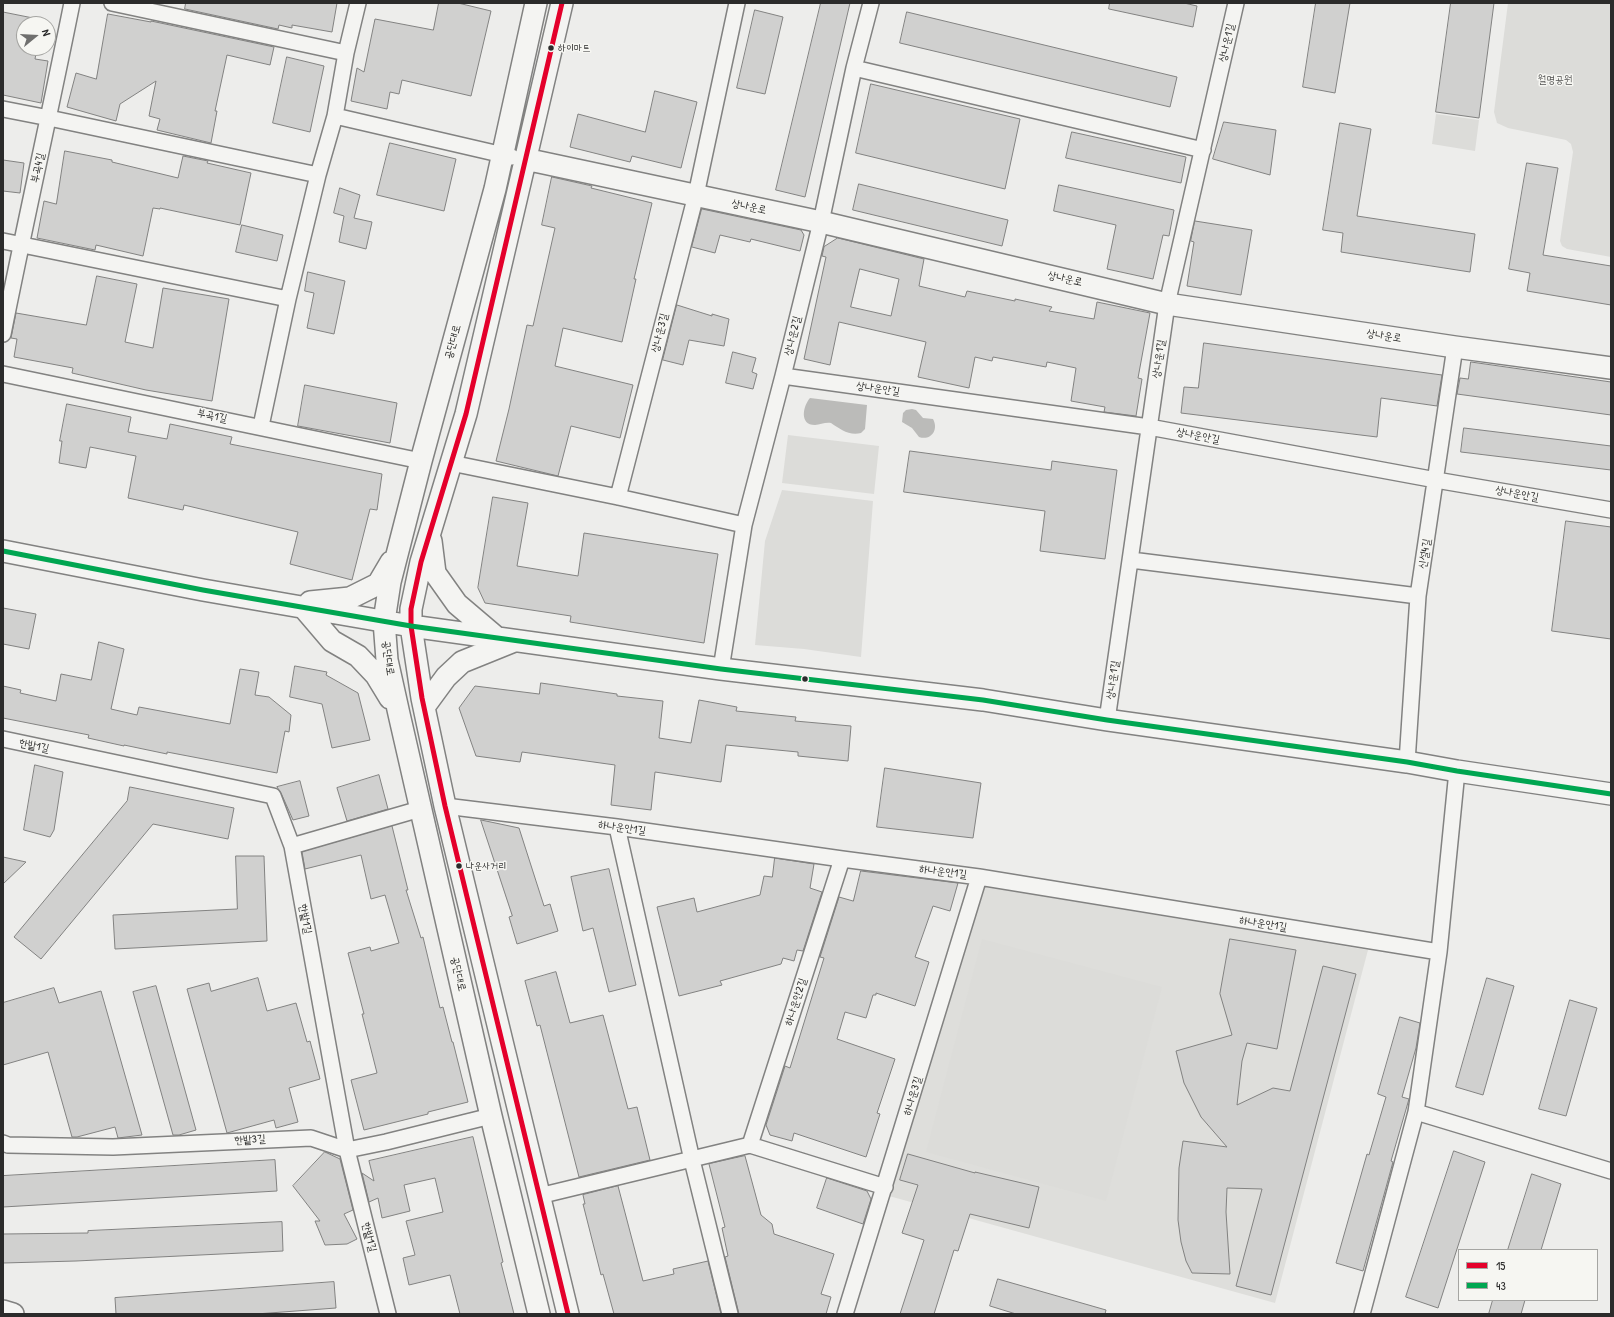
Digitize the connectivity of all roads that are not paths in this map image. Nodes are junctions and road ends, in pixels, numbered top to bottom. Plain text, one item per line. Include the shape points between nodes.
1 (72, 3) edge
2 (112, 3) edge
3 (358, 3) edge
4 (536, 3) edge
5 (562, 3) edge
6 (737, 3) edge
7 (871, 3) edge
8 (1234, 3) edge
9 (346, 53) junction
10 (854, 68) junction
11 (3, 109) edge
12 (335, 116) junction
13 (49, 118) junction
14 (1203, 150) junction
15 (502, 155) junction
16 (525, 159) junction
17 (318, 175) junction
18 (696, 195) junction
19 (821, 222) junction
20 (3, 241) edge
21 (20, 244) junction
22 (288, 299) junction
23 (1167, 304) junction
24 (3, 334) edge
25 (1455, 347) junction
26 (1611, 368) edge
27 (3, 374) edge
28 (783, 376) junction
29 (261, 426) junction
30 (1149, 427) junction
31 (421, 461) junction
32 (451, 463) junction
33 (1436, 480) junction
34 (618, 497) junction
35 (1611, 510) edge
36 (744, 525) junction
37 (430, 533) junction
38 (399, 547) junction
39 (3, 551) edge
40 (1131, 560) junction
41 (1418, 596) junction
42 (296, 606) junction
43 (384, 621) junction
44 (411, 626) junction
45 (506, 639) junction
46 (721, 669) junction
47 (424, 707) junction
48 (399, 714) junction
49 (1107, 720) junction
50 (3, 739) edge
51 (1407, 762) junction
52 (1457, 771) junction
53 (1611, 794) edge
54 (445, 806) junction
55 (420, 809) junction
56 (617, 827) junction
57 (292, 846) junction
58 (842, 859) junction
59 (979, 877) junction
60 (1438, 952) junction
61 (1416, 1112) junction
62 (491, 1116) junction
63 (3, 1143) edge
64 (750, 1145) junction
65 (347, 1150) junction
66 (692, 1160) junction
67 (1611, 1171) edge
68 (885, 1187) junction
69 (539, 1196) junction
70 (3, 1311) edge
71 (13, 1314) edge
72 (388, 1314) edge
73 (539, 1314) edge
74 (568, 1314) edge
75 (730, 1314) edge
76 (845, 1314) edge
77 (1362, 1314) edge

1 - 13 street, 부곡4길
2 - 9 street
3 - 9 street
4 - 15 street, 공단대로
5 - 16 street
6 - 18 street, 상나운3길
7 - 10 street, 상나운2길
8 - 14 street, 상나운1길
9 - 12 street
10 - 14 street
10 - 19 street, 상나운2길
11 - 13 street
12 - 15 street
12 - 17 street
13 - 17 street
13 - 21 street, 부곡4길
14 - 23 street, 상나운1길
15 - 16 street
15 - 31 street, 공단대로
16 - 18 street, 상나운로
16 - 32 street via 466,414
17 - 22 street
18 - 19 street, 상나운로
18 - 34 street, 상나운3길
19 - 23 street, 상나운로
19 - 28 street, 상나운2길
20 - 21 street
21 - 22 street
21 - 24 street, 부곡4길
22 - 29 street
23 - 25 street, 상나운로
23 - 30 street, 상나운1길
25 - 26 street, 상나운로
25 - 33 street, 신설4길
27 - 29 street, 부곡1길
28 - 30 street, 상나운안길
28 - 36 street, 상나운2길
29 - 31 street, 부곡1길
30 - 33 street, 상나운안길
30 - 40 street, 상나운1길
31 - 38 street, 공단대로
32 - 34 street
32 - 37 street
33 - 35 street, 상나운안길
33 - 41 street, 신설4길
34 - 36 street
36 - 46 street, 상나운2길
37 - 44 street via 420,562
37 - 45 street via 434,573 457,604
38 - 42 street via 378,584 350,598
38 - 43 street, 공단대로
39 - 42 street
40 - 41 street
40 - 49 street, 상나운1길
41 - 51 street, 신설4길
42 - 43 street
42 - 48 street via 332,641 358,656 376,675
43 - 44 street
43 - 48 street, 공단대로 via 387,660
44 - 45 street
44 - 47 street
45 - 46 street
45 - 47 street via 462,662 446,677
46 - 49 street via 983,700
47 - 54 street
48 - 55 street, 공단대로
49 - 51 street
50 - 57 street, 한밭1길 via 273,796
51 - 52 street
52 - 53 street
52 - 60 street
54 - 56 street, 하나운안1길
54 - 69 street
55 - 57 street
55 - 62 street, 공단대로
56 - 58 street, 하나운안1길
56 - 66 street
57 - 65 street, 한밭1길
58 - 59 street, 하나운안1길
58 - 64 street, 하나운안2길
59 - 60 street, 하나운안1길
59 - 68 street, 하나운3길
60 - 61 street
61 - 67 street
61 - 77 street
62 - 65 street
62 - 73 street, 공단대로
63 - 65 street, 한밭3길 via 113,1147 311,1138
64 - 66 street
64 - 68 street
65 - 72 street, 한밭1길
66 - 69 street
66 - 75 street
68 - 76 street, 하나운3길
69 - 74 street
70 - 71 street

